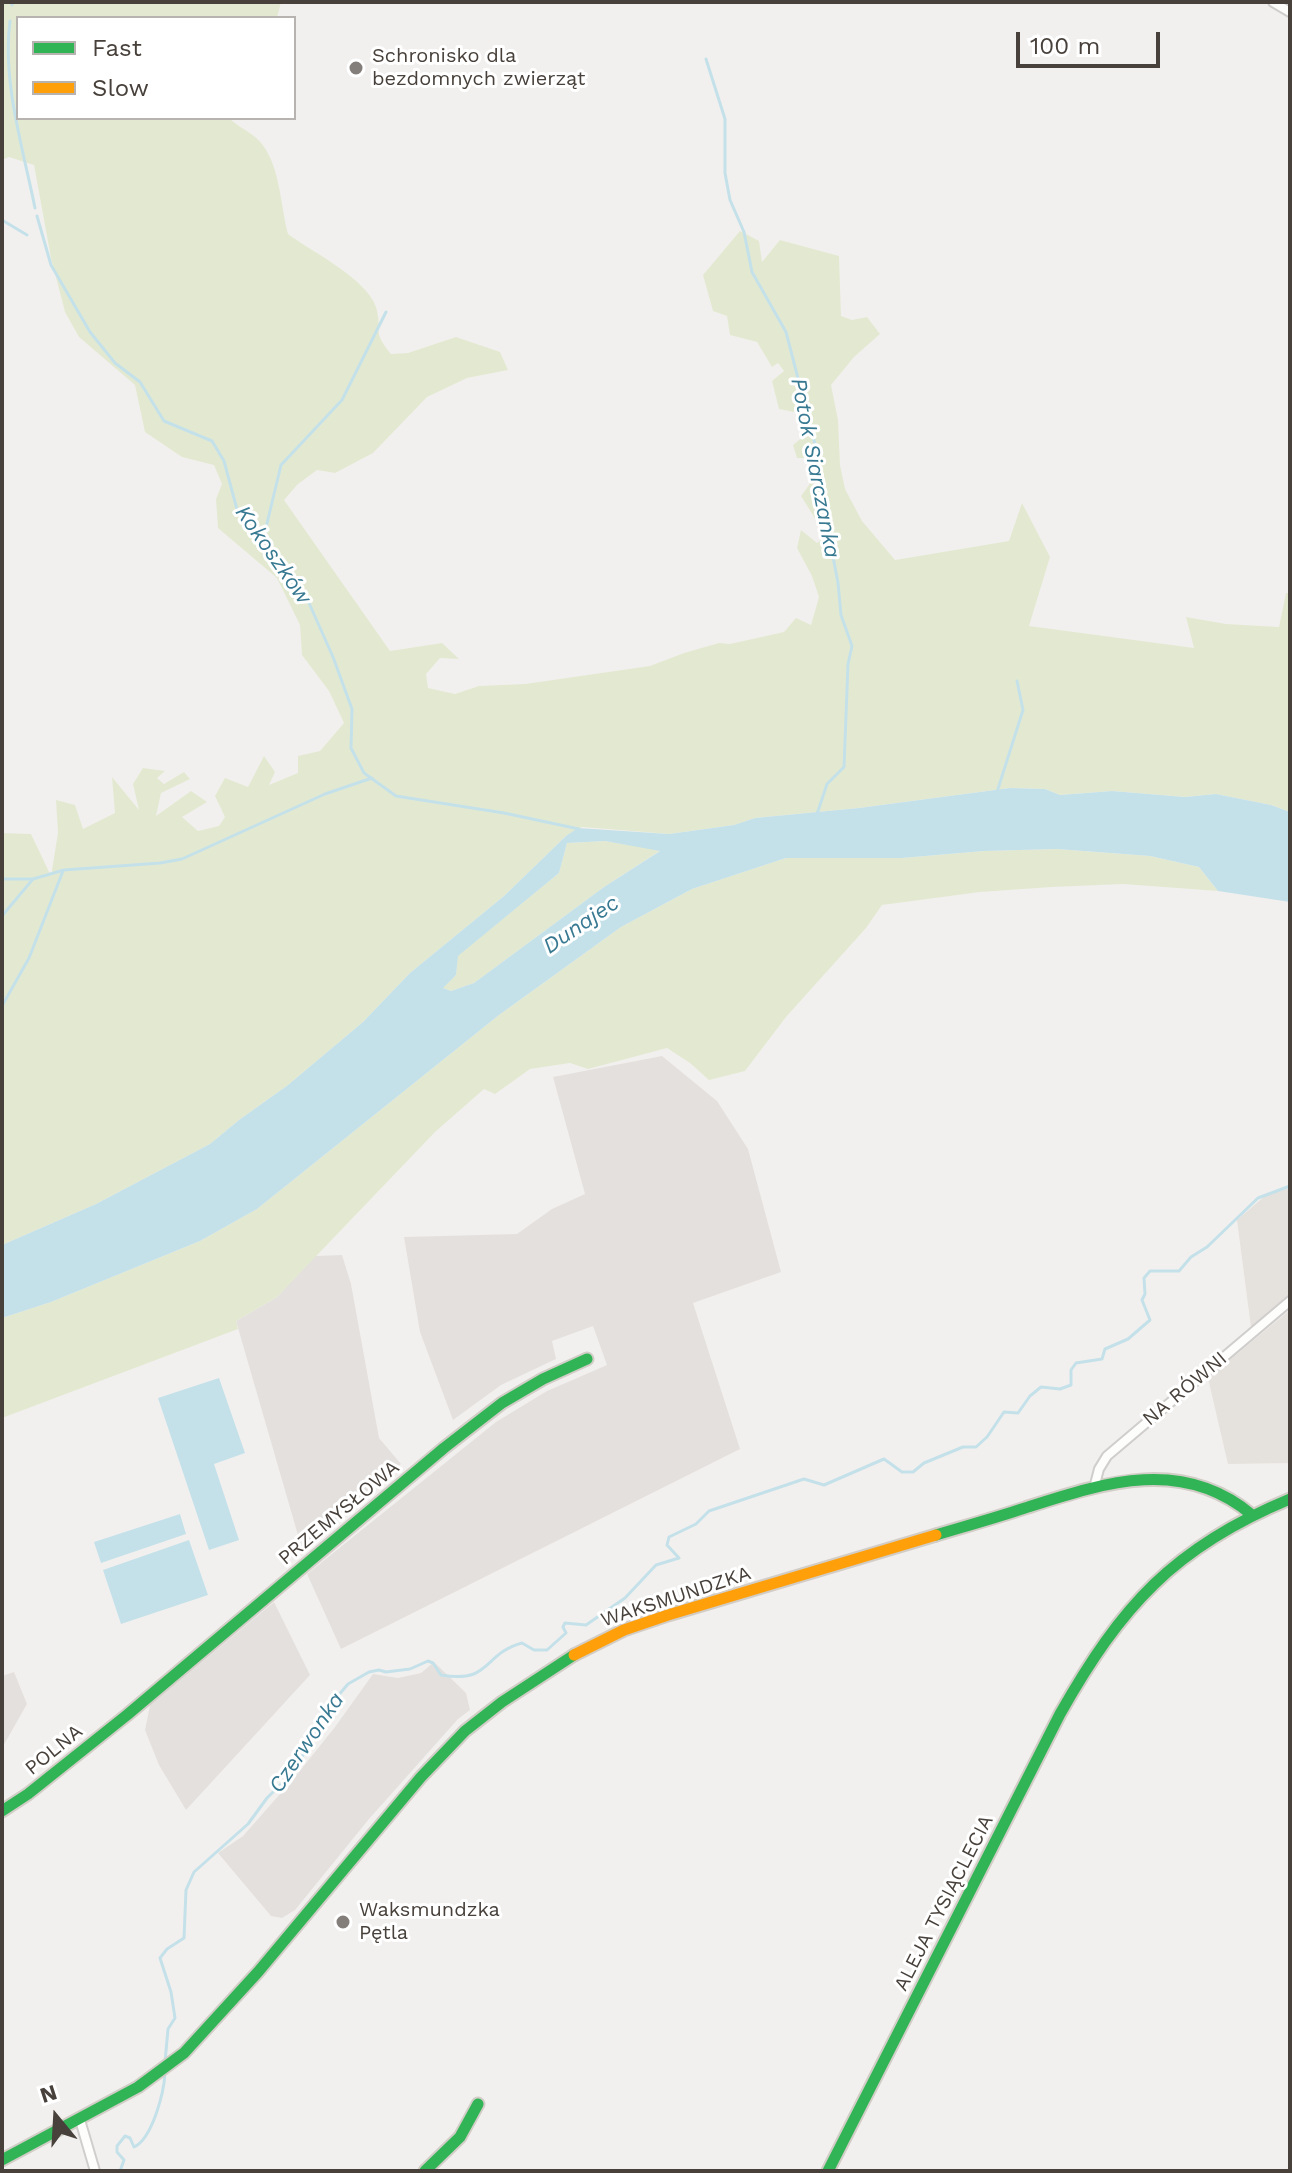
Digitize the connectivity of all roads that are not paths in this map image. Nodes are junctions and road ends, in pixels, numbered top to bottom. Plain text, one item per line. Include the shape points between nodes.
1 (1273, 2) edge
2 (1290, 12) edge
3 (1290, 1301) edge
4 (587, 1359) dead end
5 (1094, 1488) junction
6 (1290, 1499) edge
7 (1252, 1515) junction
8 (127, 1715) joint
9 (2, 1811) edge
10 (478, 2104) dead end
11 (80, 2120) junction
12 (2, 2160) edge
13 (95, 2171) edge
14 (425, 2171) edge
15 (828, 2171) edge

1 - 2 street
3 - 5 street, NA RÓWNI via 1107,1456
4 - 8 street, PRZEMYSŁOWA via 502,1403
5 - 7 street, WAKSMUNDZKA via 1131,1480 1194,1483 1209,1486
5 - 11 street, WAKSMUNDZKA via 641,1624 555,1667 477,1721 444,1752 198,2040 160,2072
6 - 7 street, ALEJA TYSIĄCLECIA
7 - 15 street, ALEJA TYSIĄCLECIA via 1166,1570 1095,1653
8 - 9 street, POLNA
10 - 14 street via 460,2137
11 - 12 street, WAKSMUNDZKA
11 - 13 street

